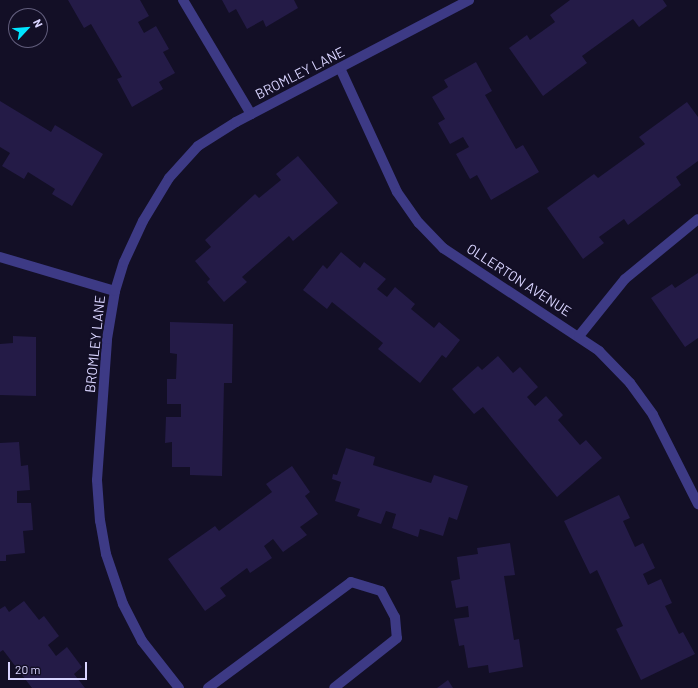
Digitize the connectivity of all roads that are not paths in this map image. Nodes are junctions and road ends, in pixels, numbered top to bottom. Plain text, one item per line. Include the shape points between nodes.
1 (183, 0) edge
2 (468, 0) edge
3 (340, 68) junction
4 (251, 114) junction
5 (698, 219) edge
6 (0, 257) edge
7 (114, 291) junction
8 (579, 336) junction
9 (697, 501) edge
10 (179, 688) edge
11 (208, 688) edge
12 (334, 688) edge

1 - 4 street
2 - 3 street, BROMLEY LANE
3 - 4 street, BROMLEY LANE
3 - 8 street, OLLERTON AVENUE via 397,192 419,223 443,248
4 - 7 street, BROMLEY LANE via 198,146 169,178 142,221
5 - 8 street via 625,279
6 - 7 street
7 - 10 street, BROMLEY LANE via 107,339 97,480 100,521 106,554 123,604 142,641
8 - 9 street, OLLERTON AVENUE via 599,351 630,383 653,415
11 - 12 street via 351,582 381,591 395,617 397,638

